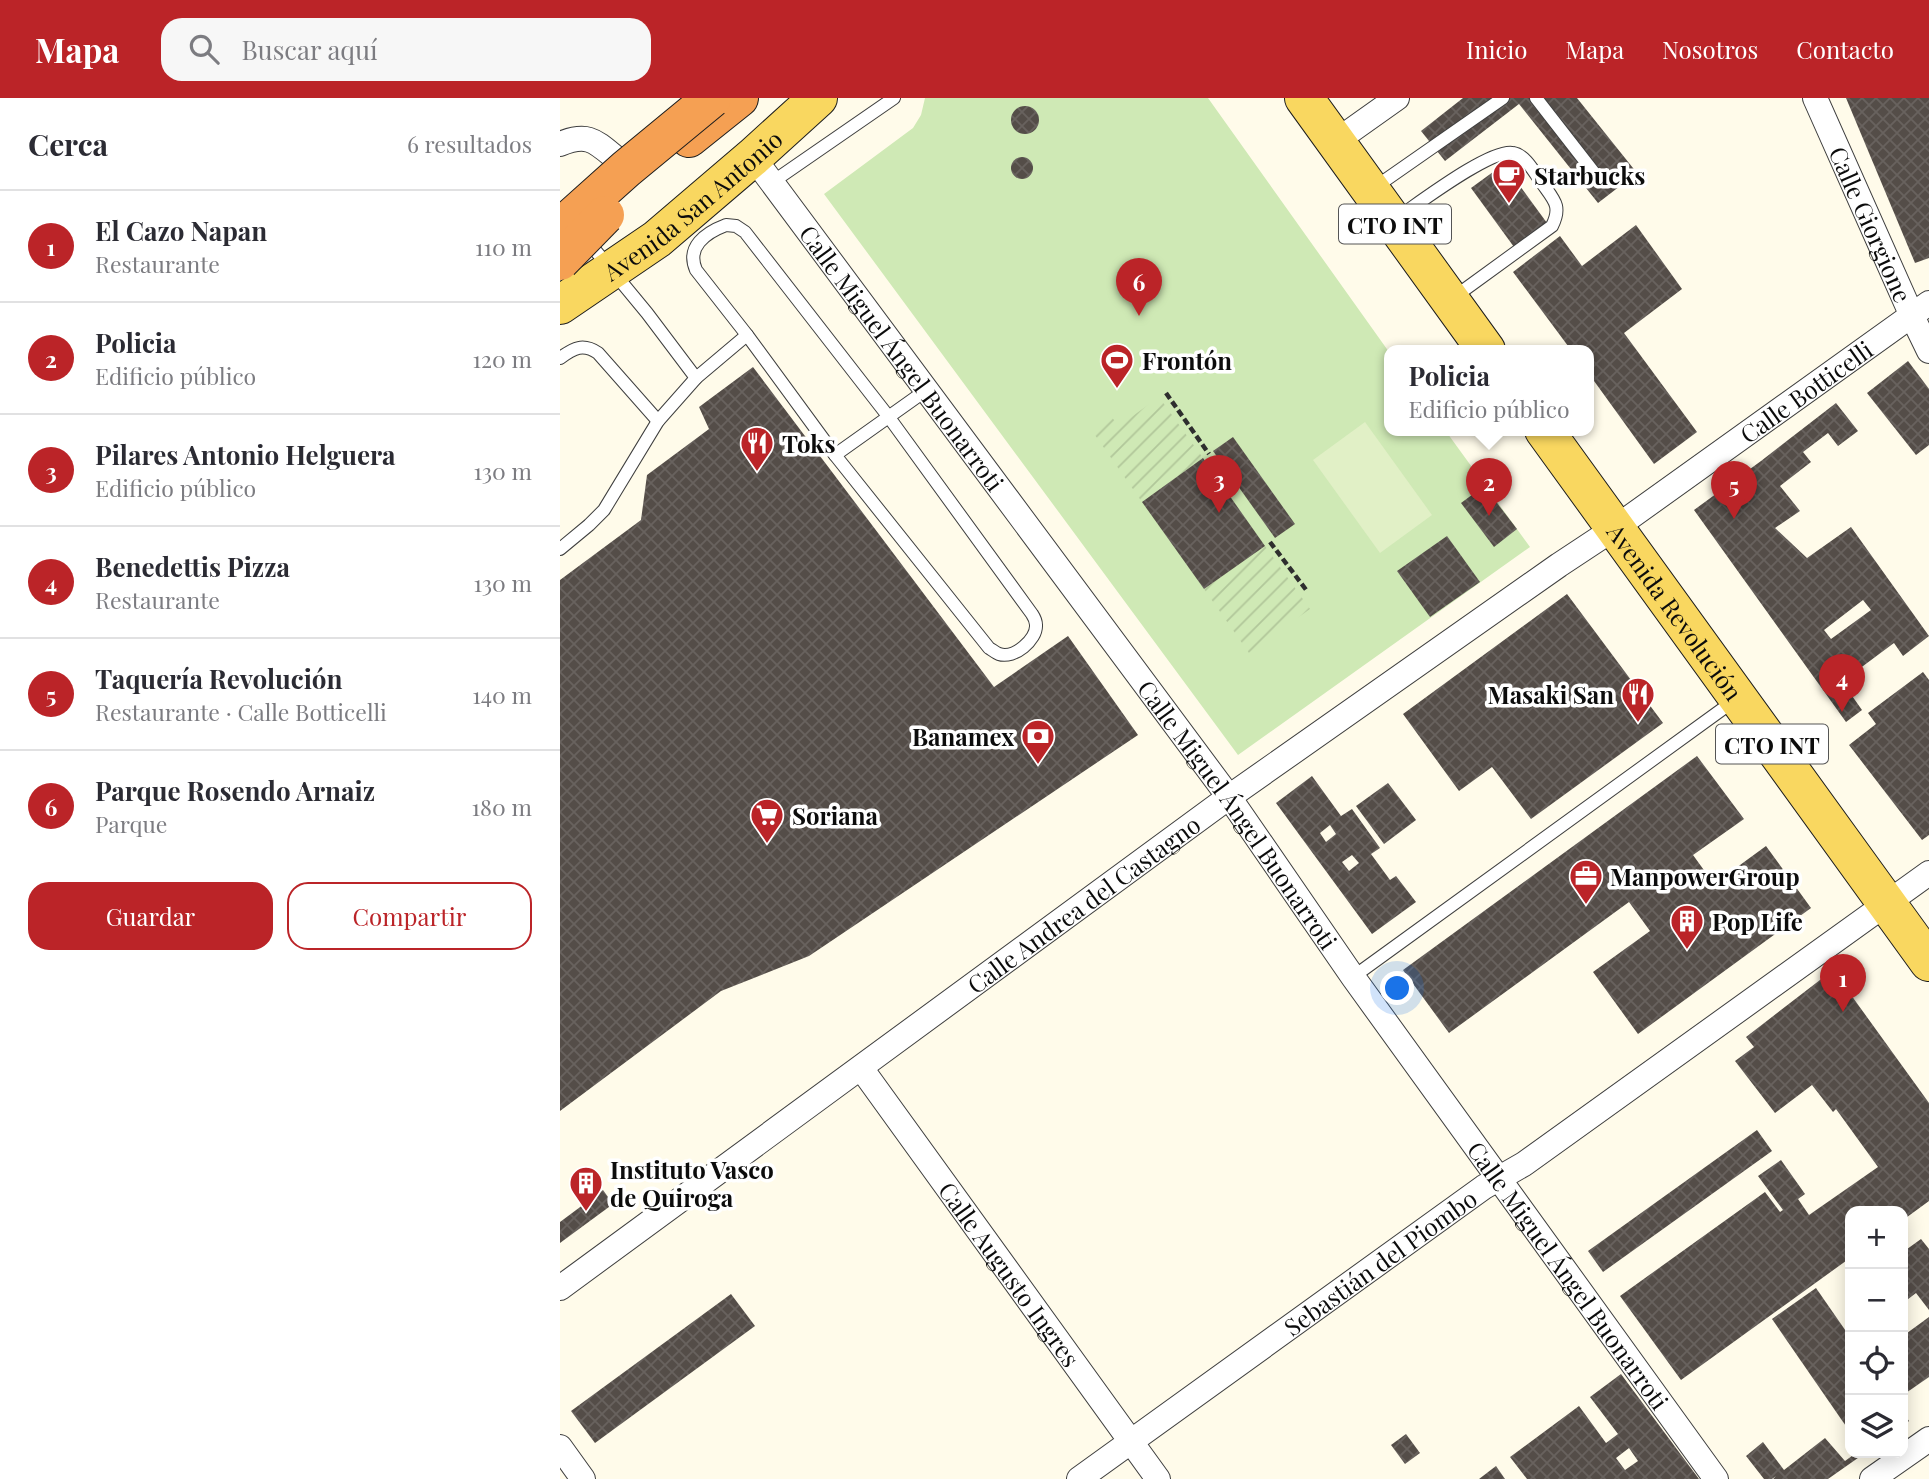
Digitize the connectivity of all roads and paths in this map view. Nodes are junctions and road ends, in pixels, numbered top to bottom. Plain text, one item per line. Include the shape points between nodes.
1 (694, 98) edge
2 (712, 98) edge
3 (739, 98) edge
4 (818, 98) edge
5 (894, 98) edge
6 (1304, 98) edge
7 (1397, 98) edge
8 (1503, 98) edge
9 (1536, 98) edge
10 (1815, 98) edge
11 (1335, 142) junction
12 (560, 144) edge
13 (631, 167) junction
14 (762, 170) junction
15 (1599, 179) dead end
16 (1382, 205) junction
17 (562, 223) edge
18 (560, 261) edge
19 (612, 271) junction
20 (1450, 300) junction
21 (560, 305) edge
22 (1920, 309) edge
23 (747, 335) junction
24 (1482, 345) edge
25 (1929, 351) edge
26 (560, 358) edge
27 (696, 378) junction
28 (925, 391) junction
29 (1166, 393) dead end
30 (888, 416) junction
31 (658, 421) junction
32 (1548, 436) edge
33 (1209, 454) dead end
34 (835, 455) junction
35 (1615, 528) junction
36 (1270, 542) dead end
37 (560, 550) edge
38 (1307, 591) dead end
39 (1738, 698) junction
40 (1229, 797) junction
41 (1929, 873) edge
42 (1887, 903) junction
43 (1929, 961) edge
44 (1353, 977) junction
45 (861, 1068) junction
46 (1499, 1179) junction
47 (560, 1289) edge
48 (1929, 1439) edge
49 (1131, 1442) junction
50 (560, 1447) edge
51 (583, 1479) edge
52 (1080, 1479) edge
53 (1158, 1479) edge
54 (1716, 1479) edge
55 (1872, 1479) edge

1 - 13 main road
2 - 17 highway, bridge
3 - 13 highway
4 - 14 main road, Avenida San Antonio
5 - 14 lane
6 - 11 main road, CTO INT
7 - 11 street
8 - 16 lane
9 - 15 lane
10 - 22 street, Calle Giorgione
11 - 16 main road, CTO INT
12 - 13 street via 574,138 594,141
13 - 17 highway, bridge
13 - 18 highway, bridge
14 - 19 main road, Avenida San Antonio
14 - 28 street, Calle Miguel Ángel Buonarroti
16 - 20 main road, CTO INT
16 - 20 lane via 1503,152 1525,160 1556,203 1558,215 1552,226
17 - 19 lane
19 - 21 main road, Avenida San Antonio
19 - 27 lane
20 - 24 main road, CTO INT
22 - 25 street, Calle Giorgione
22 - 35 street, Calle Botticelli
23 - 27 lane
23 - 30 lane via 692,261 700,242 726,225 745,232
23 - 34 lane
26 - 31 lane via 580,346 590,347
27 - 31 lane
28 - 30 lane
28 - 40 street, Calle Miguel Ángel Buonarroti
29 - 33 path
30 - 34 lane
30 - 34 lane via 1032,614 1035,633 1018,650 1008,655 989,648
31 - 37 lane via 604,510
32 - 35 main road, Avenida Revolución / CTO INT
35 - 39 main road, Avenida Revolución / CTO INT
35 - 40 street, Calle Andrea del Castagno
36 - 38 path
39 - 42 main road, Avenida Revolución / CTO INT
39 - 44 lane
40 - 44 street, Calle Miguel Ángel Buonarroti
40 - 45 street, Calle Andrea del Castagno
41 - 42 street, Sebastián del Piombo
42 - 43 main road, Avenida Revolución / CTO INT
42 - 46 street, Sebastián del Piombo
44 - 46 street, Calle Miguel Ángel Buonarroti
45 - 47 street, Calle Andrea del Castagno
45 - 49 street, Calle Augusto Ingres
46 - 49 street, Sebastián del Piombo
46 - 54 street, Calle Miguel Ángel Buonarroti
48 - 55 street
49 - 52 street, Sebastián del Piombo
49 - 53 street, Calle Augusto Ingres
50 - 51 street

